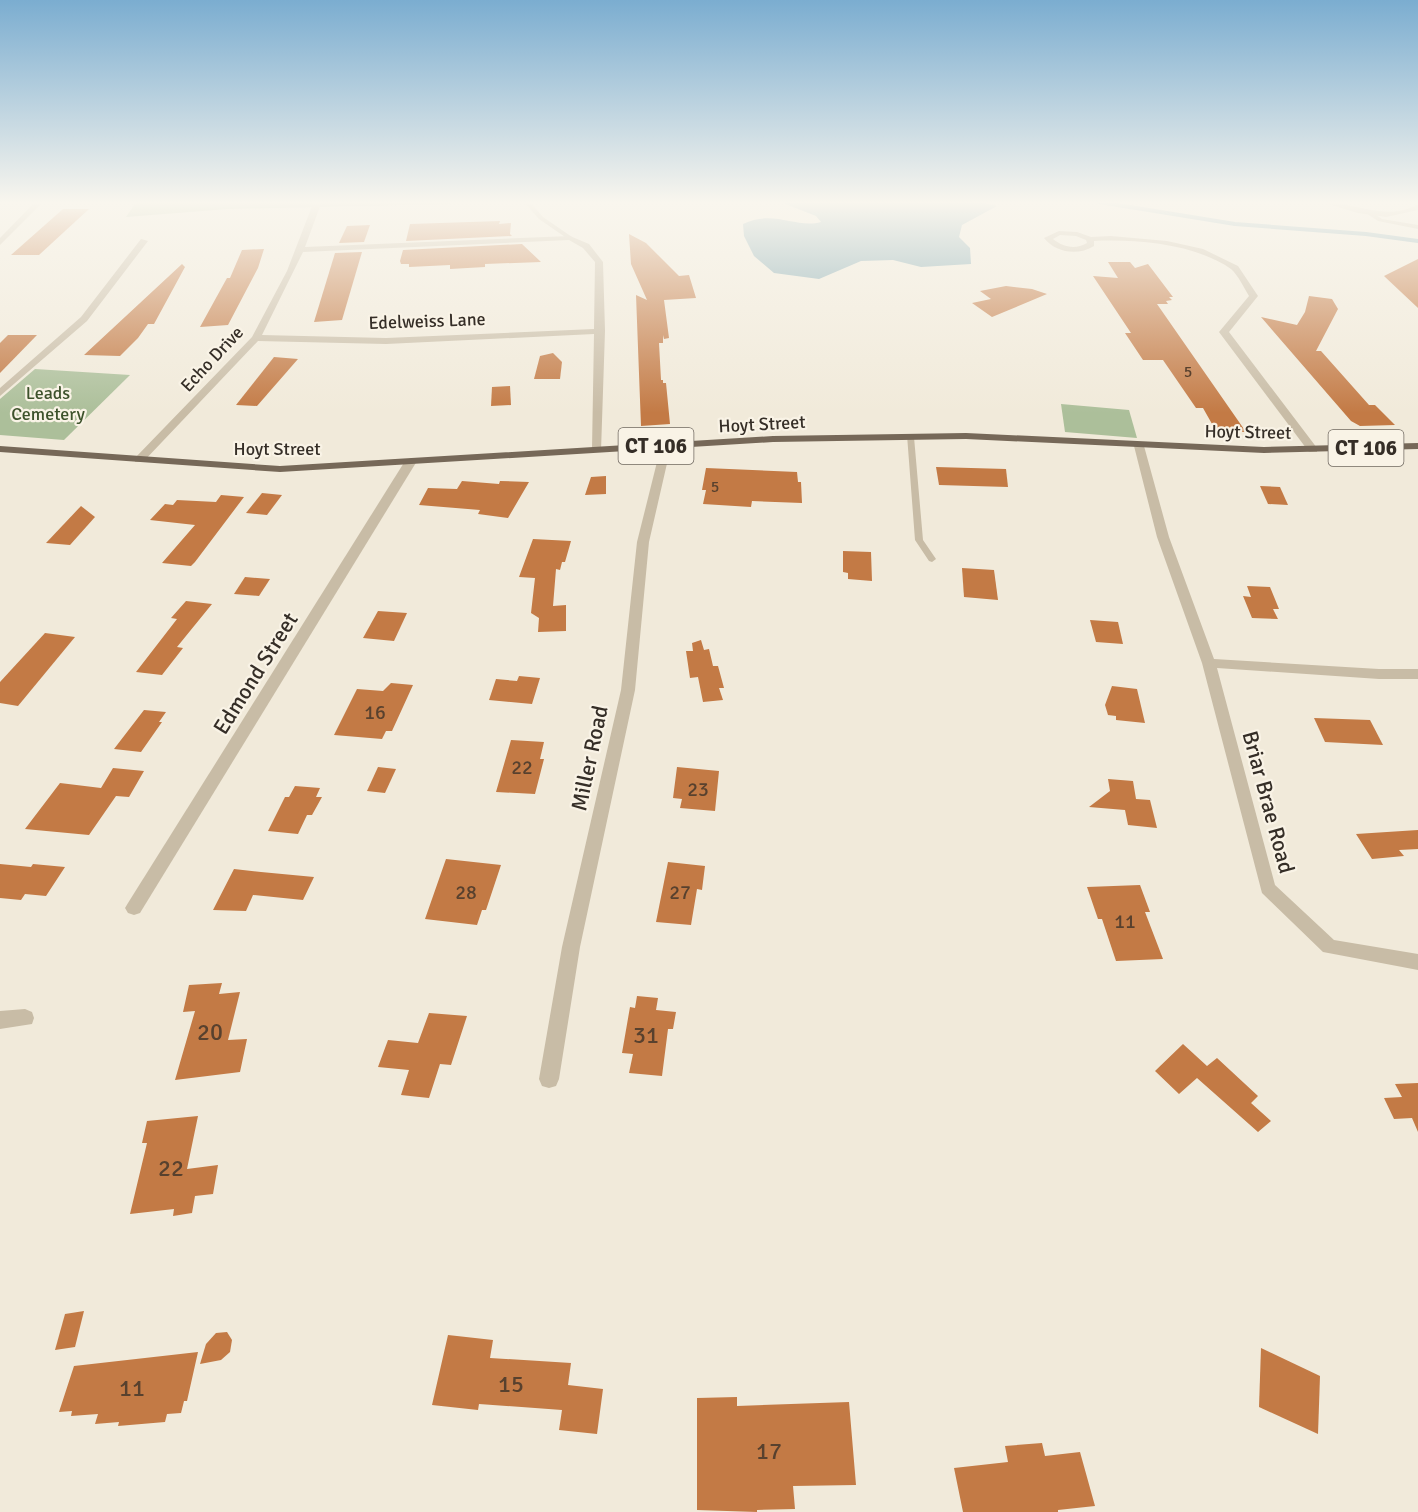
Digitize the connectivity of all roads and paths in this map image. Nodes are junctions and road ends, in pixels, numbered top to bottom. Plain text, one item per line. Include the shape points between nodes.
1 (120, 272) edge
2 (291, 272) edge
3 (599, 272) edge
4 (1237, 272) edge
5 (600, 331) junction
6 (256, 338) junction
7 (0, 393) edge
8 (910, 437) junction
9 (666, 446) junction
10 (1139, 446) junction
11 (1418, 446) edge
12 (0, 449) edge
13 (597, 449) junction
14 (1313, 450) junction
15 (139, 460) junction
16 (411, 461) junction
17 (932, 559) dead end
18 (1209, 663) junction
19 (1418, 674) edge
20 (134, 908) dead end
21 (1418, 962) edge
22 (25, 1018) dead end
23 (0, 1020) edge
24 (549, 1079) dead end

1 - 7 street via 84,319
2 - 6 street, Echo Drive
3 - 5 street
4 - 14 street via 1254,296 1224,332
5 - 6 street, Edelweiss Lane via 386,341
5 - 13 street
6 - 15 street, Echo Drive
8 - 9 main road, Hoyt Street / CT 106 via 773,439
8 - 10 main road, Hoyt Street / CT 106 via 1022,437
8 - 17 lane via 919,540
9 - 13 main road, Hoyt Street / CT 106
9 - 24 street, Miller Road via 643,542 628,690 571,947
10 - 14 main road, Hoyt Street / CT 106
10 - 18 street, Briar Brae Road via 1163,537
11 - 14 main road, Hoyt Street / CT 106
12 - 15 main road, Hoyt Street / CT 106
13 - 16 main road, Hoyt Street / CT 106
15 - 16 main road, Hoyt Street / CT 106 via 280,469
16 - 20 street, Edmond Street
18 - 19 street
18 - 21 street, Briar Brae Road via 1268,888 1329,947
22 - 23 street

